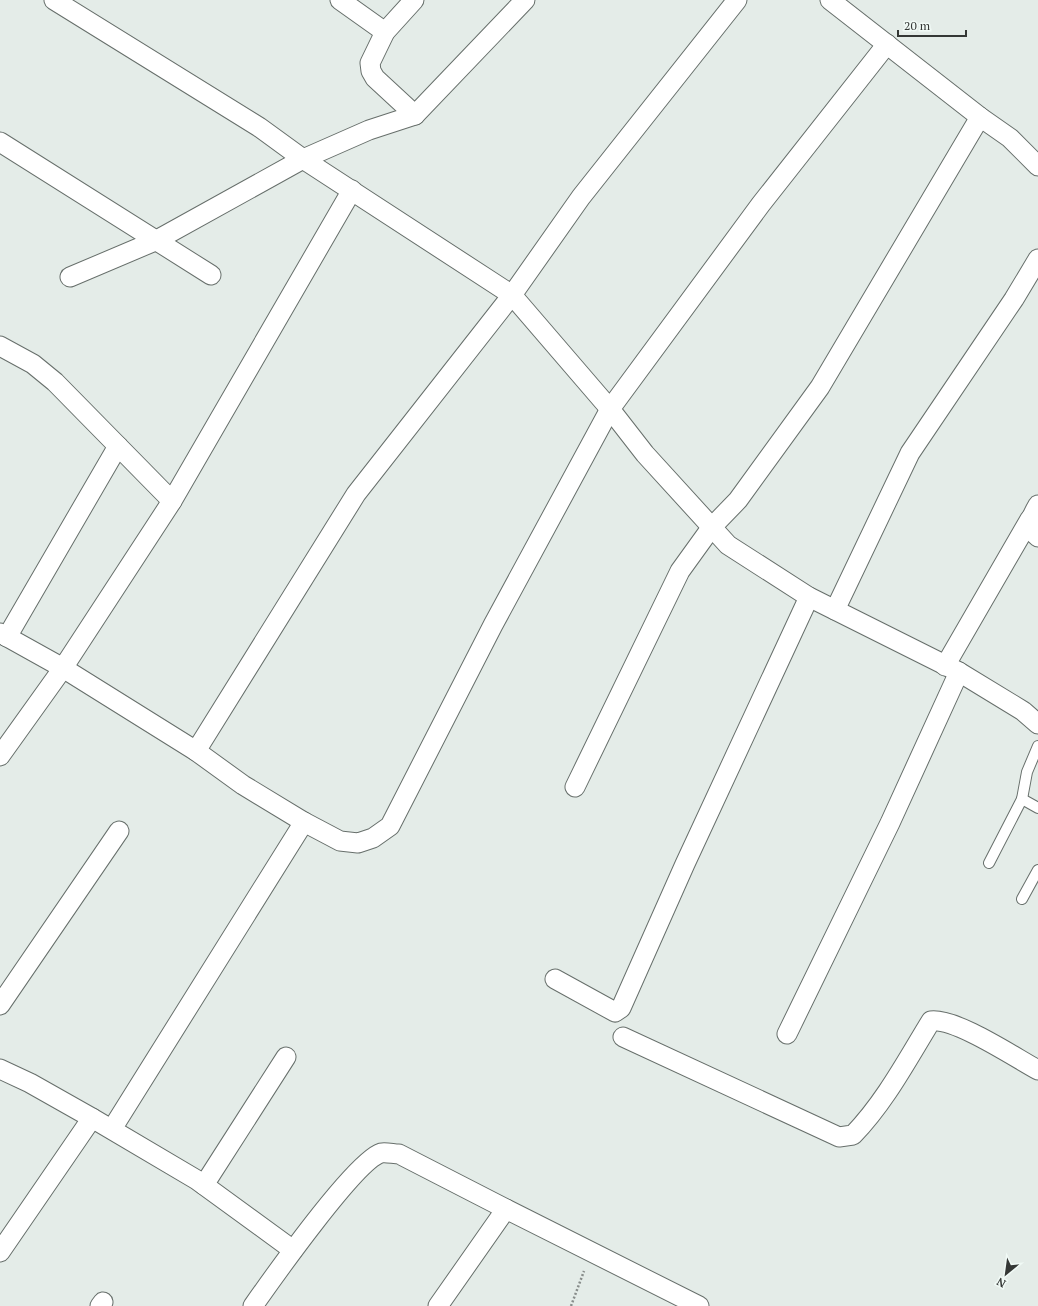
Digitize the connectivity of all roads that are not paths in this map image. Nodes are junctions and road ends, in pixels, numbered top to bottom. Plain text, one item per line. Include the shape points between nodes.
1 (54, 0) edge
2 (340, 0) edge
3 (414, 0) edge
4 (525, 0) edge
5 (737, 0) edge
6 (830, 0) edge
7 (385, 32) junction
8 (887, 44) junction
9 (415, 115) junction
10 (980, 117) junction
11 (0, 142) edge
12 (1036, 158) edge
13 (303, 159) junction
14 (352, 190) junction
15 (155, 241) junction
16 (1038, 259) edge
17 (211, 275) dead end
18 (70, 277) dead end
19 (512, 295) junction
20 (0, 346) edge
21 (610, 409) junction
22 (118, 446) junction
23 (172, 501) junction
24 (1034, 512) edge
25 (711, 528) junction
26 (1038, 537) edge
27 (808, 597) junction
28 (835, 610) junction
29 (4, 635) edge
30 (63, 668) junction
31 (952, 669) junction
32 (1038, 724) edge
33 (1038, 746) edge
34 (196, 751) junction
35 (0, 756) edge
36 (574, 787) dead end
37 (1022, 799) junction
38 (1038, 808) edge
39 (304, 822) junction
40 (119, 831) dead end
41 (989, 863) dead end
42 (1038, 870) edge
43 (1022, 900) dead end
44 (555, 979) dead end
45 (0, 1005) edge
46 (787, 1034) dead end
47 (623, 1037) dead end
48 (286, 1058) dead end
49 (0, 1069) edge
50 (1038, 1070) edge
51 (92, 1118) junction
52 (112, 1129) junction
53 (204, 1185) junction
54 (506, 1209) junction
55 (293, 1250) junction
56 (0, 1252) edge
57 (253, 1306) edge
58 (438, 1306) edge
59 (699, 1306) edge

1 - 13 street via 259,127
2 - 7 street
3 - 7 street
4 - 9 street
5 - 19 street via 581,197
6 - 8 street
7 - 9 street via 370,63 371,71 379,83
8 - 10 street
8 - 21 street via 761,204
9 - 13 street via 369,130
10 - 12 street
10 - 25 street via 820,388 738,500
11 - 15 street
13 - 14 street
13 - 15 street
14 - 19 street
14 - 23 street
15 - 17 street
15 - 18 street
16 - 28 street via 910,453
19 - 21 street
19 - 34 street via 356,494
20 - 22 street via 33,364 55,382
21 - 25 street via 645,454
21 - 39 street via 501,611 390,826 373,838 358,843 340,841
22 - 23 street
22 - 29 street
23 - 30 street
24 - 26 street via 1032,531
24 - 31 street
25 - 27 street via 728,545
25 - 36 street via 680,571
27 - 28 street
27 - 44 street via 621,1008 615,1012
28 - 31 street
29 - 30 street
30 - 34 street
30 - 35 street
31 - 32 street via 1023,711
31 - 46 street via 890,824
33 - 37 lane via 1027,772
34 - 39 street via 243,785
37 - 38 lane
37 - 41 lane
39 - 52 street
40 - 45 street
42 - 43 lane
47 - 50 street via 839,1137 853,1135 867,1121 931,1021 940,1020 956,1026
48 - 53 street
49 - 51 street
51 - 52 street
51 - 56 street
52 - 53 street
53 - 55 street
54 - 55 street via 399,1154 380,1153 357,1170
54 - 58 street
54 - 59 street
55 - 57 street

